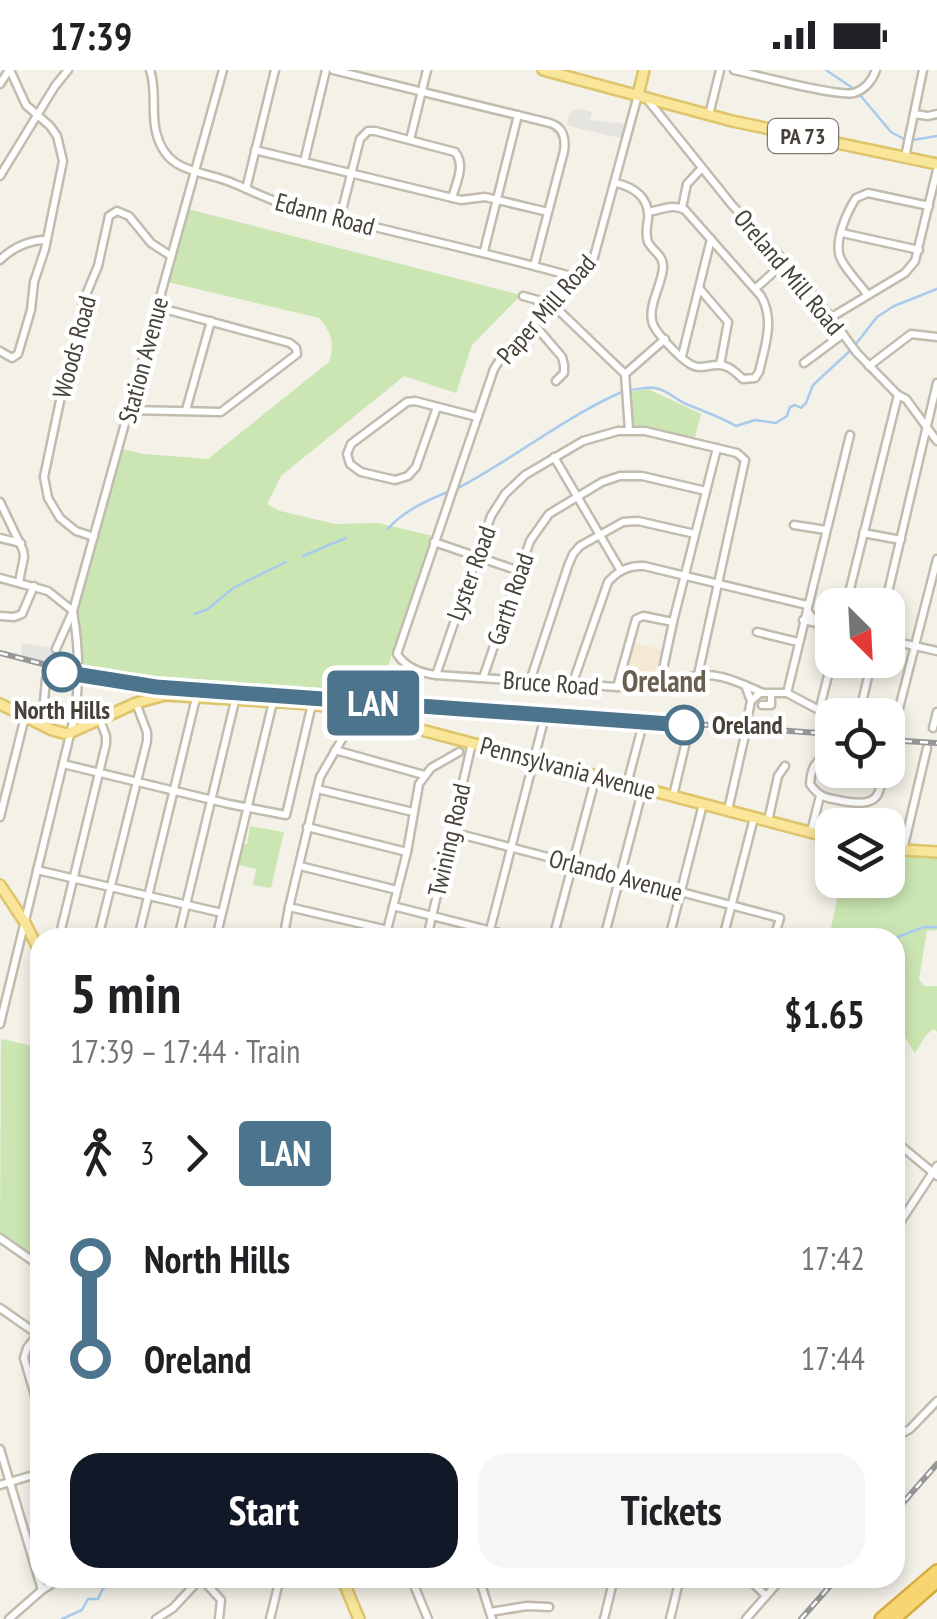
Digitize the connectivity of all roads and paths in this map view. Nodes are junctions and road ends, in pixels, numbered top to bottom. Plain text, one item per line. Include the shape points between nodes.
1 (10, 70) edge
2 (68, 70) edge
3 (150, 70) edge
4 (222, 70) edge
5 (274, 70) edge
6 (329, 70) edge
7 (427, 70) edge
8 (543, 70) edge
9 (644, 70) edge
10 (720, 70) edge
11 (734, 70) edge
12 (876, 70) edge
13 (923, 70) edge
14 (0, 84) edge
15 (422, 92) junction
16 (642, 96) junction
17 (914, 114) junction
18 (937, 114) edge
19 (38, 115) junction
20 (518, 115) junction
21 (708, 115) junction
22 (410, 140) junction
23 (255, 150) junction
24 (904, 157) junction
25 (304, 162) junction
26 (937, 167) edge
27 (701, 169) junction
28 (194, 172) junction
29 (352, 173) junction
30 (0, 176) edge
31 (616, 183) junction
32 (246, 189) junction
33 (452, 198) junction
34 (496, 200) junction
35 (929, 206) junction
36 (682, 208) junction
37 (548, 212) junction
38 (648, 212) junction
39 (340, 218) junction
40 (842, 233) junction
41 (711, 239) junction
42 (46, 240) junction
43 (920, 250) junction
44 (484, 252) junction
45 (171, 256) junction
46 (0, 260) edge
47 (785, 262) junction
48 (534, 266) junction
49 (574, 281) junction
50 (699, 288) junction
51 (756, 289) junction
52 (867, 294) junction
53 (523, 296) dead end
54 (552, 304) junction
55 (157, 307) junction
56 (830, 318) junction
57 (210, 321) junction
58 (533, 324) junction
59 (842, 334) junction
60 (937, 337) edge
61 (665, 339) junction
62 (0, 352) edge
63 (681, 357) junction
64 (804, 362) dead end
65 (720, 365) junction
66 (869, 366) junction
67 (625, 374) junction
68 (556, 380) dead end
69 (937, 383) edge
70 (898, 395) junction
71 (437, 407) junction
72 (129, 410) junction
73 (186, 410) junction
74 (477, 418) junction
75 (927, 427) junction
76 (629, 430) junction
77 (850, 434) dead end
78 (937, 440) edge
79 (717, 448) junction
80 (554, 457) junction
81 (706, 491) junction
82 (578, 496) junction
83 (0, 502) edge
84 (794, 525) dead end
85 (826, 530) junction
86 (863, 532) junction
87 (600, 534) junction
88 (695, 534) junction
89 (94, 537) junction
90 (0, 538) edge
91 (901, 540) junction
92 (20, 542) junction
93 (434, 542) junction
94 (476, 556) junction
95 (937, 560) edge
96 (519, 571) junction
97 (622, 571) junction
98 (685, 576) junction
99 (0, 578) edge
100 (19, 582) junction
101 (718, 584) junction
102 (34, 586) junction
103 (850, 588) edge
104 (889, 588) edge
105 (806, 605) junction
106 (73, 610) junction
107 (0, 616) edge
108 (803, 620) junction
109 (815, 620) edge
110 (673, 622) junction
111 (815, 622) edge
112 (757, 632) dead end
113 (798, 642) junction
114 (905, 644) edge
115 (915, 646) junction
116 (56, 648) dead end
117 (937, 651) edge
118 (398, 657) joint
119 (436, 674) junction
120 (698, 676) junction
121 (482, 678) junction
122 (46, 679) dead end
123 (530, 682) junction
124 (744, 684) junction
125 (572, 685) junction
126 (617, 687) junction
127 (659, 688) junction
128 (767, 693) junction
129 (787, 694) junction
130 (196, 698) junction
131 (902, 698) edge
132 (235, 701) junction
133 (750, 701) junction
134 (273, 702) junction
135 (136, 703) junction
136 (0, 704) edge
137 (312, 704) junction
138 (762, 705) dead end
139 (815, 708) edge
140 (353, 712) junction
141 (937, 712) edge
142 (26, 717) junction
143 (74, 718) junction
144 (100, 720) junction
145 (543, 724) dead end
146 (42, 725) junction
147 (933, 728) dead end
148 (689, 730) dead end
149 (641, 731) dead end
150 (70, 733) junction
151 (460, 740) junction
152 (472, 743) junction
153 (927, 748) dead end
154 (335, 750) junction
155 (459, 752) junction
156 (469, 756) junction
157 (534, 759) junction
158 (63, 764) junction
159 (815, 764) edge
160 (785, 766) dead end
161 (100, 773) junction
162 (424, 775) junction
163 (596, 775) junction
164 (138, 782) junction
165 (626, 784) junction
166 (643, 788) junction
167 (879, 788) edge
168 (317, 789) junction
169 (174, 790) junction
170 (673, 796) junction
171 (820, 796) junction
172 (211, 800) junction
173 (704, 803) junction
174 (248, 808) junction
175 (728, 810) junction
176 (414, 812) junction
177 (0, 817) edge
178 (754, 817) junction
179 (768, 820) junction
180 (307, 827) junction
181 (452, 832) junction
182 (810, 832) junction
183 (815, 833) edge
184 (905, 842) edge
185 (511, 848) junction
186 (905, 850) edge
187 (407, 852) junction
188 (937, 852) edge
189 (571, 863) junction
190 (300, 866) junction
191 (37, 870) junction
192 (620, 876) junction
193 (73, 878) junction
194 (1, 887) edge
195 (110, 888) junction
196 (397, 890) junction
197 (681, 892) junction
198 (148, 896) junction
199 (185, 906) junction
200 (393, 906) junction
201 (731, 906) junction
202 (289, 907) junction
203 (222, 913) junction
204 (432, 915) junction
205 (24, 921) junction
206 (61, 928) edge
207 (100, 928) edge
208 (140, 928) edge
209 (180, 928) edge
210 (218, 928) edge
211 (285, 928) edge
212 (364, 928) edge
213 (388, 928) edge
214 (429, 928) edge
215 (482, 928) edge
216 (491, 928) edge
217 (555, 928) edge
218 (607, 928) edge
219 (672, 928) edge
220 (726, 928) edge
221 (777, 928) edge
222 (30, 933) edge
223 (0, 984) edge
224 (10, 986) junction
225 (0, 1024) edge
226 (905, 1149) edge
227 (936, 1171) edge
228 (905, 1216) edge
229 (0, 1238) edge
230 (30, 1259) edge
231 (0, 1308) edge
232 (30, 1330) edge
233 (30, 1345) edge
234 (30, 1381) edge
235 (937, 1402) edge
236 (905, 1432) edge
237 (0, 1449) edge
238 (30, 1476) edge
239 (10, 1482) junction
240 (0, 1485) edge
241 (30, 1550) edge
242 (937, 1570) edge
243 (937, 1581) edge
244 (45, 1588) edge
245 (192, 1588) edge
246 (210, 1588) edge
247 (278, 1588) edge
248 (346, 1588) edge
249 (415, 1588) edge
250 (483, 1588) edge
251 (612, 1588) edge
252 (677, 1588) edge
253 (758, 1588) edge
254 (773, 1588) edge
255 (42, 1590) joint
256 (766, 1596) junction
257 (549, 1607) dead end
258 (491, 1615) edge
259 (9, 1619) edge
260 (156, 1619) edge
261 (219, 1619) edge
262 (270, 1619) edge
263 (359, 1619) edge
264 (428, 1619) edge
265 (604, 1619) edge
266 (670, 1619) edge
267 (746, 1619) edge
268 (881, 1619) edge
269 (894, 1619) edge

1 - 14 street
1 - 19 street via 22,99
2 - 19 street
3 - 28 street, Edann Road via 162,148
4 - 28 street, Station Avenue
5 - 23 street
6 - 15 street
6 - 25 street
7 - 15 street
8 - 16 main road, PA 73
9 - 16 main road, Paper Mill Road
10 - 21 street
11 - 12 street via 843,94 863,89
13 - 17 street
15 - 20 street
15 - 22 street
16 - 21 main road, PA 73
16 - 27 street, Oreland Mill Road
16 - 31 street, Paper Mill Road
17 - 18 street
17 - 24 street
19 - 30 street
19 - 42 street via 63,152
20 - 34 street
20 - 37 street via 550,122 566,142
21 - 24 main road, PA 73
22 - 29 street via 365,132
22 - 33 street via 458,154
23 - 25 street
23 - 32 street
24 - 26 main road, PA 73
25 - 29 street
26 - 35 street
27 - 36 street via 686,184
27 - 47 street, Oreland Mill Road
28 - 32 street, Edann Road
28 - 45 street, Station Avenue
29 - 33 street
29 - 39 street
31 - 38 street via 639,193
31 - 49 street, Paper Mill Road via 596,253
32 - 39 street, Edann Road
33 - 34 street
34 - 37 street
34 - 44 street
35 - 40 street via 861,194
35 - 43 street
36 - 38 street
36 - 41 street
37 - 48 street
38 - 61 street via 647,239 663,265 652,320
39 - 44 street, Edann Road
40 - 43 street
40 - 52 street via 841,260
41 - 50 street
41 - 51 street
42 - 46 street via 23,244
42 - 62 street via 15,358
43 - 52 street via 905,273
44 - 48 street, Edann Road
45 - 55 street, Station Avenue
45 - 89 street, Woods Road via 123,212 109,216 44,477 60,518
47 - 51 street
47 - 56 street, Oreland Mill Road
48 - 49 street, Edann Road
49 - 54 street, Paper Mill Road
50 - 63 street
50 - 65 street via 728,322
51 - 65 street via 769,323 759,372 743,379
52 - 56 street
53 - 54 street
54 - 58 street, Paper Mill Road
54 - 67 street
55 - 57 street
55 - 72 street, Station Avenue
56 - 59 street, Oreland Mill Road
57 - 73 street
57 - 73 street via 292,344 295,357 226,410
58 - 68 street via 564,362
58 - 74 street, Paper Mill Road via 498,362
59 - 64 street
59 - 66 street, Oreland Mill Road
60 - 66 street via 911,334
61 - 63 street
61 - 67 street
63 - 65 street via 694,366
66 - 70 street, Oreland Mill Road
67 - 76 street
69 - 75 street
70 - 75 street, Oreland Mill Road
70 - 86 street
71 - 71 street via 404,403 350,444 355,470 396,480 411,475
71 - 74 street
72 - 73 street
72 - 89 street, Station Avenue
74 - 93 street, Paper Mill Road
75 - 78 street, Oreland Mill Road
75 - 91 street
76 - 79 street, Lyster Road
76 - 80 street, Lyster Road via 590,438
77 - 85 street
79 - 81 street
79 - 101 street, Lyster Road via 737,452 746,467
80 - 82 street
80 - 94 street, Lyster Road via 505,494
81 - 82 street, Garth Road via 632,475
81 - 88 street
82 - 87 street
82 - 96 street, Garth Road via 541,522
83 - 92 street
84 - 85 street
85 - 105 street
86 - 91 street
86 - 103 street
87 - 88 street via 630,520
87 - 97 street
87 - 123 street via 573,554
88 - 98 street
89 - 106 street, Station Avenue
90 - 92 street
91 - 104 street
92 - 100 street
93 - 94 street
93 - 118 street, Paper Mill Road
94 - 96 street
94 - 119 street, Lyster Road
95 - 115 street
96 - 121 street, Garth Road
97 - 98 street via 641,566
97 - 125 street via 606,586
98 - 101 street
98 - 110 street
99 - 100 street
100 - 102 street
101 - 105 street
101 - 120 street
102 - 106 street
102 - 107 street via 22,614
105 - 108 street
105 - 109 street
106 - 116 street, Station Avenue
106 - 143 street
108 - 111 street
108 - 113 street
110 - 126 street via 636,618
110 - 127 street
112 - 113 street
113 - 129 street
114 - 115 street
115 - 117 street
115 - 131 street
118 - 119 street, Bruce Road via 416,671
119 - 121 street, Bruce Road
120 - 124 street, Bruce Road
120 - 127 street, Bruce Road
121 - 123 street, Bruce Road
122 - 146 street
123 - 125 street, Bruce Road
124 - 128 street, Bruce Road
124 - 133 street
125 - 126 street, Bruce Road
126 - 127 street, Bruce Road
128 - 129 street, Bruce Road
128 - 133 street
128 - 138 street via 771,705
129 - 139 street
130 - 132 main road, Pennsylvania Avenue
130 - 135 main road, Pennsylvania Avenue
130 - 169 street
132 - 134 main road, Pennsylvania Avenue
132 - 172 street
133 - 175 street, bridge
134 - 137 main road, Pennsylvania Avenue
134 - 174 street
135 - 144 main road, Pennsylvania Avenue
135 - 164 street via 148,736
136 - 142 main road
137 - 140 main road, Pennsylvania Avenue
137 - 174 street via 286,816
140 - 151 main road, Pennsylvania Avenue
140 - 154 street
141 - 147 street
142 - 146 main road
142 - 177 street
143 - 144 main road via 80,724
143 - 150 street
144 - 150 main road, Pennsylvania Avenue
144 - 161 street via 107,741
145 - 157 street
146 - 150 main road
148 - 170 street
149 - 165 street
150 - 158 street
151 - 152 main road, Pennsylvania Avenue
151 - 155 street
152 - 156 street, Twining Road
152 - 157 main road, Pennsylvania Avenue
153 - 184 street
154 - 162 street
154 - 168 street
155 - 156 street
155 - 162 street
156 - 181 street, Twining Road
157 - 163 main road, Pennsylvania Avenue
157 - 185 street
158 - 161 street
158 - 191 street
159 - 171 street via 810,784
160 - 179 street
161 - 164 street
161 - 193 street
162 - 176 street
163 - 165 main road, Pennsylvania Avenue
163 - 189 street
164 - 169 street
164 - 195 street
165 - 166 main road, Pennsylvania Avenue
166 - 170 main road, Pennsylvania Avenue
166 - 192 street
167 - 171 street via 862,805
168 - 176 street
168 - 180 street
169 - 172 street
169 - 198 street
170 - 173 main road, Pennsylvania Avenue
171 - 182 street
172 - 174 street
172 - 199 street
173 - 175 main road, Pennsylvania Avenue
173 - 197 street
174 - 203 street
175 - 178 main road, Pennsylvania Avenue
176 - 187 street
178 - 179 main road, Pennsylvania Avenue
178 - 201 street
179 - 182 main road, Pennsylvania Avenue
180 - 187 street
180 - 190 street
181 - 185 street, Orlando Avenue
181 - 204 street, Twining Road
182 - 183 main road, Pennsylvania Avenue
185 - 189 street, Orlando Avenue
185 - 216 street
186 - 188 main road
187 - 196 street
189 - 192 street, Orlando Avenue
189 - 217 street
190 - 196 street
190 - 202 street
191 - 193 street
191 - 205 street
192 - 197 street, Orlando Avenue
192 - 218 street
193 - 195 street
193 - 206 street
194 - 205 main road
195 - 198 street
195 - 207 street
196 - 200 street
197 - 201 street, Orlando Avenue
197 - 219 street
198 - 199 street
198 - 208 street
199 - 203 street
199 - 209 street
200 - 204 street
200 - 213 street
201 - 220 street
201 - 221 street, Orlando Avenue via 780,918
202 - 211 street
202 - 212 street
203 - 210 street
204 - 214 street, Twining Road
204 - 215 street
205 - 222 main road
205 - 224 street
223 - 224 street
224 - 225 street
226 - 227 street
227 - 228 street
229 - 230 street
231 - 232 street
233 - 234 street via 24,1361
235 - 236 street
237 - 239 street
238 - 239 street
239 - 240 street
239 - 241 street
242 - 268 highway
243 - 269 highway
244 - 255 street
245 - 260 street
246 - 261 street via 221,1600
247 - 262 street
248 - 263 main road
249 - 264 street
250 - 258 street
251 - 265 street
252 - 266 street
253 - 256 street
254 - 256 street
255 - 259 street
256 - 267 street
257 - 258 street

